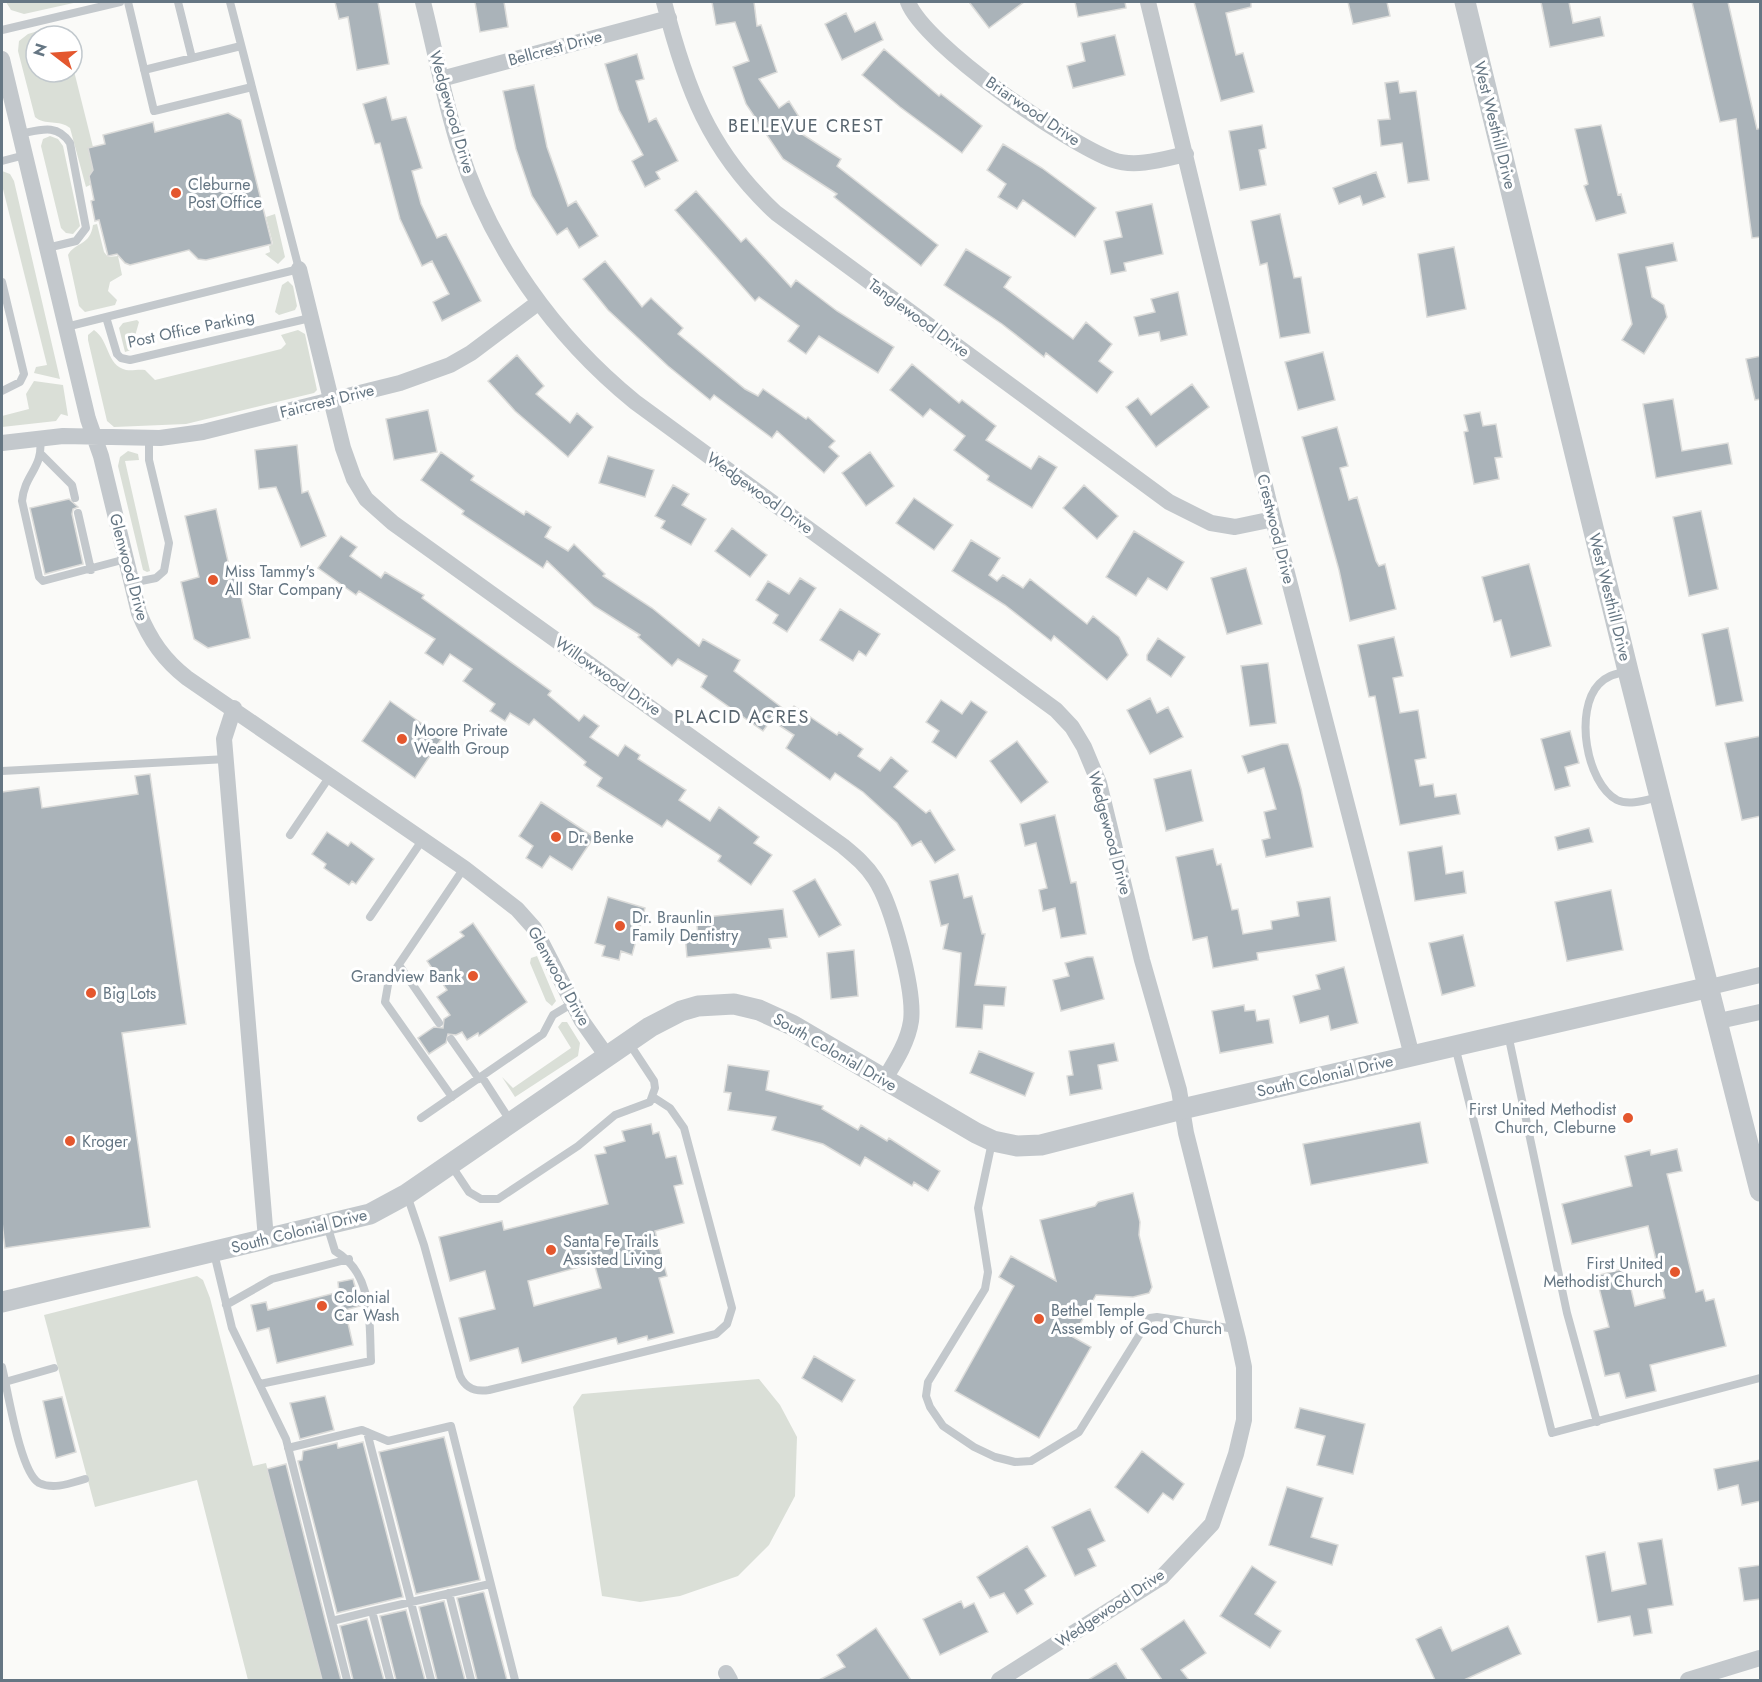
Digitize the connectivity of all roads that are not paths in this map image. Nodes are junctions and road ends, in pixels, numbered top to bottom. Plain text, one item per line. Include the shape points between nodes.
1 (120, 2) edge
2 (128, 2) edge
3 (178, 2) edge
4 (230, 2) edge
5 (423, 2) edge
6 (664, 2) edge
7 (908, 2) edge
8 (1148, 2) edge
9 (1465, 2) edge
10 (669, 18) junction
11 (2, 30) edge
12 (242, 46) junction
13 (192, 58) junction
14 (2, 59) edge
15 (144, 70) junction
16 (441, 79) junction
17 (252, 87) junction
18 (20, 134) junction
19 (25, 154) junction
20 (1186, 154) junction
21 (2, 161) edge
22 (47, 248) junction
23 (299, 269) junction
24 (2, 282) edge
25 (539, 302) junction
26 (106, 317) junction
27 (310, 318) junction
28 (66, 327) junction
29 (2, 391) edge
30 (332, 400) junction
31 (94, 436) junction
32 (40, 437) junction
33 (149, 438) junction
34 (2, 443) edge
35 (42, 455) junction
36 (75, 498) dead end
37 (78, 513) dead end
38 (1273, 519) junction
39 (126, 559) junction
40 (91, 570) junction
41 (131, 583) junction
42 (1628, 671) junction
43 (234, 708) junction
44 (227, 759) junction
45 (2, 771) edge
46 (331, 775) junction
47 (1662, 796) junction
48 (290, 835) dead end
49 (423, 839) junction
50 (464, 868) junction
51 (370, 917) dead end
52 (399, 965) junction
53 (1761, 975) edge
54 (1710, 987) junction
55 (573, 1004) junction
56 (1761, 1012) edge
57 (1719, 1021) junction
58 (439, 1023) dead end
59 (1508, 1034) junction
60 (451, 1039) dead end
61 (629, 1042) junction
62 (1455, 1045) junction
63 (606, 1055) junction
64 (1412, 1056) junction
65 (481, 1078) junction
66 (884, 1080) junction
67 (452, 1097) junction
68 (653, 1097) junction
69 (1182, 1109) junction
70 (421, 1118) dead end
71 (512, 1122) junction
72 (993, 1141) junction
73 (451, 1165) junction
74 (1761, 1191) edge
75 (407, 1194) junction
76 (327, 1226) junction
77 (266, 1239) junction
78 (214, 1251) junction
79 (349, 1259) junction
80 (2, 1302) edge
81 (226, 1305) junction
82 (1234, 1329) junction
83 (2, 1367) edge
84 (54, 1368) dead end
85 (1761, 1378) edge
86 (5, 1382) junction
87 (261, 1384) junction
88 (1597, 1422) junction
89 (367, 1432) junction
90 (288, 1448) junction
91 (85, 1479) dead end
92 (490, 1584) junction
93 (449, 1593) junction
94 (411, 1602) junction
95 (372, 1611) junction
96 (332, 1621) junction
97 (1761, 1658) edge
98 (347, 1680) edge
99 (390, 1680) edge
100 (431, 1680) edge
101 (471, 1680) edge
102 (515, 1680) edge
103 (999, 1680) edge
104 (1688, 1680) edge

1 - 11 lane
2 - 15 lane
3 - 13 lane
4 - 12 lane
5 - 16 street, Wedgewood Drive
6 - 10 street, Tanglewood Drive
7 - 20 street, Briarwood Drive via 923,27 948,52 1069,138 1115,161 1151,162
8 - 20 street, Crestwood Drive
9 - 42 street, West Westhill Drive
10 - 16 street, Bellcrest Drive
10 - 38 street, Tanglewood Drive via 691,94 711,132 751,190 776,213 1169,502 1211,523 1235,527
12 - 13 lane
12 - 17 lane
13 - 15 lane
14 - 18 street, Glenwood Drive
15 - 17 lane via 154,111
16 - 25 street, Wedgewood Drive via 477,195 521,277
17 - 23 lane
18 - 19 street, Glenwood Drive
18 - 22 lane via 54,129 70,143 86,228 76,241
19 - 21 lane
19 - 22 street, Glenwood Drive
20 - 38 street, Crestwood Drive
22 - 28 street, Glenwood Drive
23 - 26 lane, Post Office Parking
23 - 27 street, Willowwood Drive
24 - 29 lane via 24,374 20,382
25 - 30 street, Faircrest Drive via 450,365 400,383
25 - 69 street, Wedgewood Drive via 584,355 635,402 1033,692 1072,727 1099,783
26 - 27 lane, Post Office Parking via 117,354 130,360
26 - 28 lane, Post Office Parking
27 - 30 street, Willowwood Drive
28 - 31 street, Glenwood Drive
30 - 33 street, Faircrest Drive via 203,432
30 - 66 street, Willowwood Drive via 354,479 366,499 393,523 742,771 863,862 887,901 912,1001 911,1023
31 - 32 street, Faircrest Drive
31 - 33 street, Faircrest Drive
31 - 39 street, Glenwood Drive
32 - 34 street, Faircrest Drive
32 - 35 lane
33 - 41 lane via 149,460 169,543 164,570 156,578
35 - 36 lane via 72,485
35 - 40 lane via 23,489 22,501 39,577 43,581
37 - 40 lane
38 - 64 street, Crestwood Drive
39 - 40 lane
39 - 41 street, Glenwood Drive
41 - 43 street, Glenwood Drive via 139,613 158,650 187,678
42 - 47 street, West Westhill Drive
42 - 47 lane via 1609,676 1589,696 1584,725 1591,760 1600,788 1619,801
43 - 44 street via 224,739
43 - 46 street, Glenwood Drive
44 - 45 lane
44 - 77 street
46 - 48 lane
46 - 49 street, Glenwood Drive
47 - 54 street, West Westhill Drive
49 - 50 street, Glenwood Drive
49 - 51 lane
50 - 52 lane
50 - 55 street, Glenwood Drive via 517,909 534,928
52 - 58 lane
52 - 67 lane via 389,979 385,1002
53 - 54 street
54 - 57 street, West Westhill Drive
54 - 59 street, South Colonial Drive
55 - 63 street, Glenwood Drive
55 - 65 lane via 553,1016 543,1034
56 - 57 street
57 - 74 street, West Westhill Drive
59 - 62 street, South Colonial Drive
59 - 88 lane via 1569,1322
60 - 65 lane
61 - 63 street, South Colonial Drive
61 - 66 street, South Colonial Drive via 681,1011 734,1004 774,1015
61 - 68 lane via 654,1081
62 - 64 street, South Colonial Drive
62 - 88 lane via 1552,1433
63 - 71 street, South Colonial Drive
64 - 69 street, South Colonial Drive
65 - 67 lane
65 - 71 lane
66 - 72 street, South Colonial Drive
67 - 70 lane
68 - 73 lane via 644,1106 615,1115 578,1146 498,1199 481,1199 469,1192
68 - 75 lane via 681,1121 691,1149 732,1308 727,1324 716,1334 489,1390 468,1387 460,1376
69 - 72 street, South Colonial Drive via 1041,1146
69 - 82 street, Wedgewood Drive
71 - 73 street, South Colonial Drive
72 - 82 lane via 978,1208 988,1272 985,1289 928,1382 926,1396 943,1426 995,1457 1031,1461 1078,1432 1150,1318
73 - 75 street, South Colonial Drive
75 - 76 street, South Colonial Drive via 370,1214
76 - 77 street, South Colonial Drive
76 - 79 lane via 335,1251
77 - 78 street, South Colonial Drive
78 - 80 street, South Colonial Drive
78 - 81 lane
79 - 81 lane via 272,1279
79 - 87 lane via 359,1272 368,1300 371,1361
81 - 87 lane via 232,1328
82 - 103 street, Wedgewood Drive via 1244,1367 1244,1420 1212,1524 1162,1577
83 - 86 lane
84 - 86 lane
85 - 88 lane
86 - 91 lane via 33,1478 59,1486
87 - 90 lane
89 - 90 lane
89 - 92 lane via 388,1441 451,1426
89 - 94 lane
90 - 96 lane
92 - 93 lane
92 - 102 lane
93 - 94 lane
93 - 101 lane
94 - 95 lane
94 - 100 lane
95 - 96 lane
95 - 99 lane
96 - 98 lane
97 - 104 street

